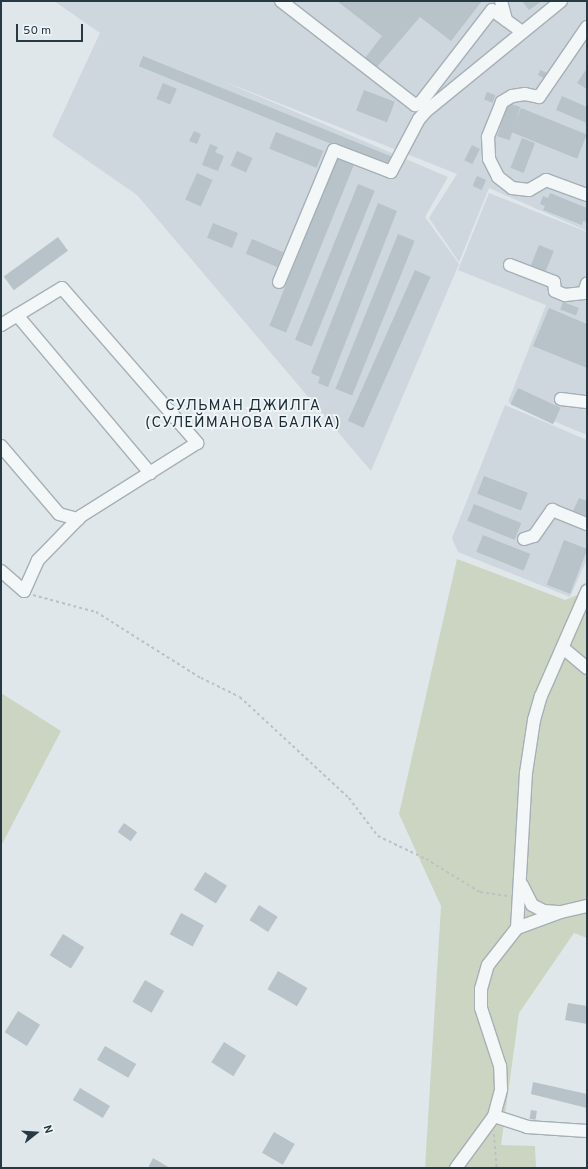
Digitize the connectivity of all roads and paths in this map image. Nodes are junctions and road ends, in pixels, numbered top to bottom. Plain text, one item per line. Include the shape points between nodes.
1 (281, 1) edge
2 (501, 1) edge
3 (561, 1) edge
4 (506, 20) junction
5 (587, 27) edge
6 (522, 32) junction
7 (587, 195) edge
8 (510, 265) dead end
9 (279, 282) dead end
10 (587, 283) edge
11 (17, 315) junction
12 (1, 325) edge
13 (561, 399) dead end
14 (587, 402) edge
15 (1, 446) edge
16 (150, 473) junction
17 (78, 519) junction
18 (587, 524) edge
19 (524, 540) dead end
20 (1, 571) edge
21 (24, 591) junction
22 (587, 591) edge
23 (563, 648) junction
24 (587, 668) edge
25 (520, 881) junction
26 (520, 895) junction
27 (587, 906) edge
28 (561, 912) junction
29 (517, 928) junction
30 (494, 1116) junction
31 (587, 1131) edge
32 (456, 1168) edge
33 (498, 1168) edge

1 - 4 lane via 415,105 421,102 492,10
2 - 4 lane
3 - 6 lane
4 - 6 lane
5 - 7 lane via 539,97 525,94 512,96 502,102 488,137 489,159 498,177 512,188 529,190 546,180
6 - 9 lane via 426,111 390,172 334,150
8 - 10 lane via 554,282 555,291 565,294 584,293
11 - 12 lane
11 - 16 lane
11 - 16 lane via 62,288 197,443
13 - 14 lane
15 - 17 lane via 59,514
16 - 17 lane
17 - 21 lane via 38,560
18 - 19 lane via 552,510 534,536
20 - 21 lane
21 - 26 path via 96,612 201,678 240,697 349,798 378,836 426,859 480,892 489,895
22 - 23 lane
23 - 24 lane
23 - 25 lane via 541,696 533,726 526,773
25 - 26 lane
25 - 28 lane via 532,905 544,911
26 - 29 lane
27 - 28 lane
28 - 29 lane
29 - 30 lane via 488,965 481,989 481,1008 500,1066 501,1089
30 - 31 lane via 527,1127
30 - 32 lane
30 - 33 path

